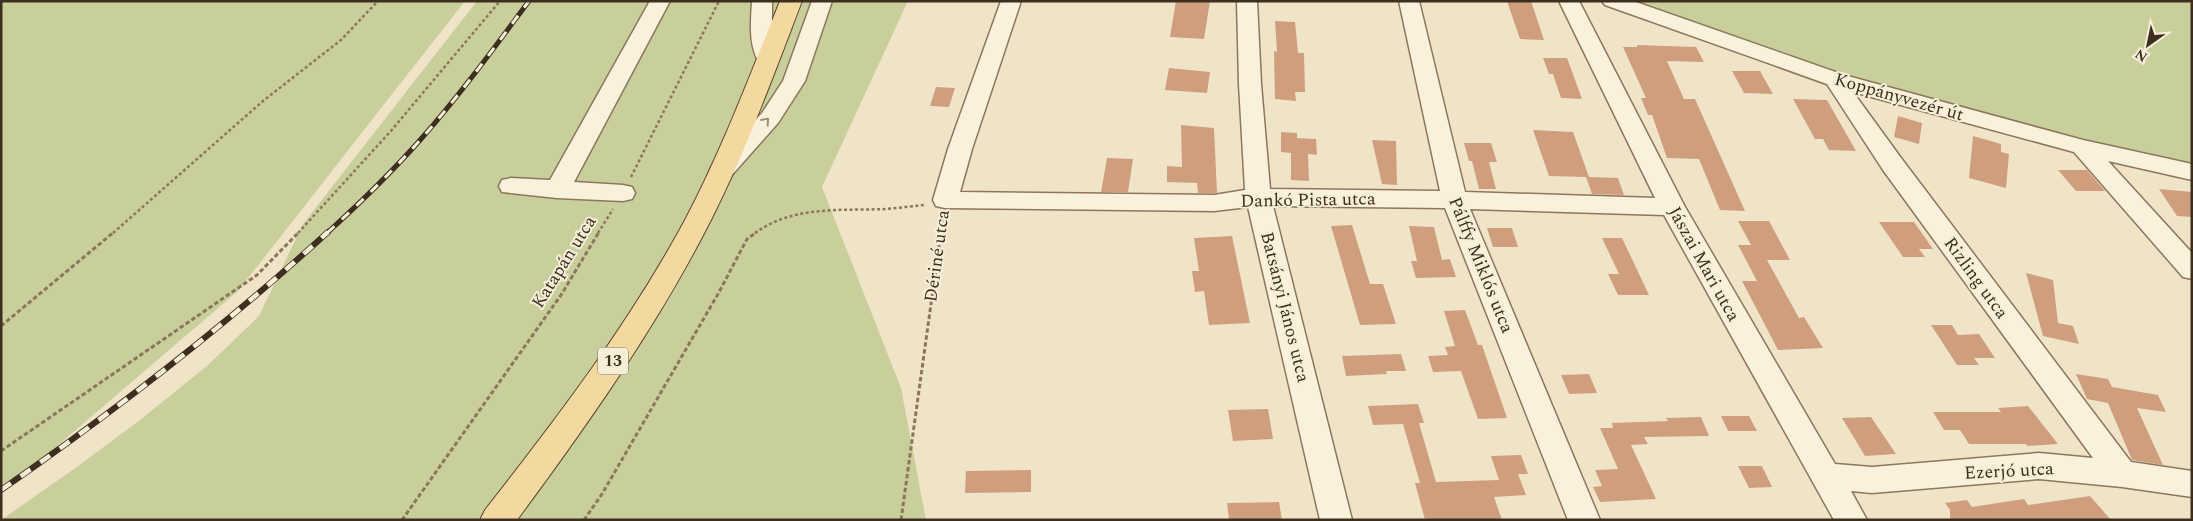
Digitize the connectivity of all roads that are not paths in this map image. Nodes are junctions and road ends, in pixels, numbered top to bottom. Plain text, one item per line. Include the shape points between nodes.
1 (660, 1) edge
2 (762, 1) edge
3 (791, 1) edge
4 (822, 1) edge
5 (1011, 1) edge
6 (1247, 1) edge
7 (1409, 1) edge
8 (1569, 1) edge
9 (1612, 1) edge
10 (768, 59) junction
11 (1836, 80) junction
12 (2082, 147) junction
13 (722, 170) junction
14 (2192, 172) edge
15 (511, 186) dead end
16 (558, 190) junction
17 (623, 193) road end
18 (1258, 197) junction
19 (945, 200) joint
20 (1454, 200) junction
21 (1672, 207) junction
22 (2192, 270) edge
23 (2122, 474) junction
24 (1825, 476) junction
25 (2192, 484) edge
26 (497, 520) edge
27 (1336, 520) edge
28 (1584, 520) edge
29 (1851, 520) edge

1 - 16 street
2 - 10 street via 762,33
3 - 10 main road, 13
13 -> 4 street via 770,118 794,81
5 - 19 street, Dériné utca
6 - 18 street, Batsányi János utca
7 - 20 street, Pálffy Miklós utca
8 - 21 street, Jászai Mari utca
9 - 11 street, Koppányvezér út
10 - 13 main road, 13
11 - 12 street, Koppányvezér út
11 - 23 street, Rizling utca via 1892,164
12 - 14 street, Koppányvezér út
12 - 22 street
13 - 26 main road, 13 via 683,248 633,330 579,410
15 - 16 street
16 - 17 street
18 - 19 street, Dankó Pista utca via 1214,203
18 - 20 street, Dankó Pista utca
18 - 27 street, Batsányi János utca
20 - 21 street, Dankó Pista utca
20 - 28 street, Pálffy Miklós utca
21 - 24 street, Jászai Mari utca
23 - 24 street, Ezerjó utca via 2039,466 1872,480
23 - 25 street, Ezerjó utca
24 - 29 street, Jászai Mari utca

